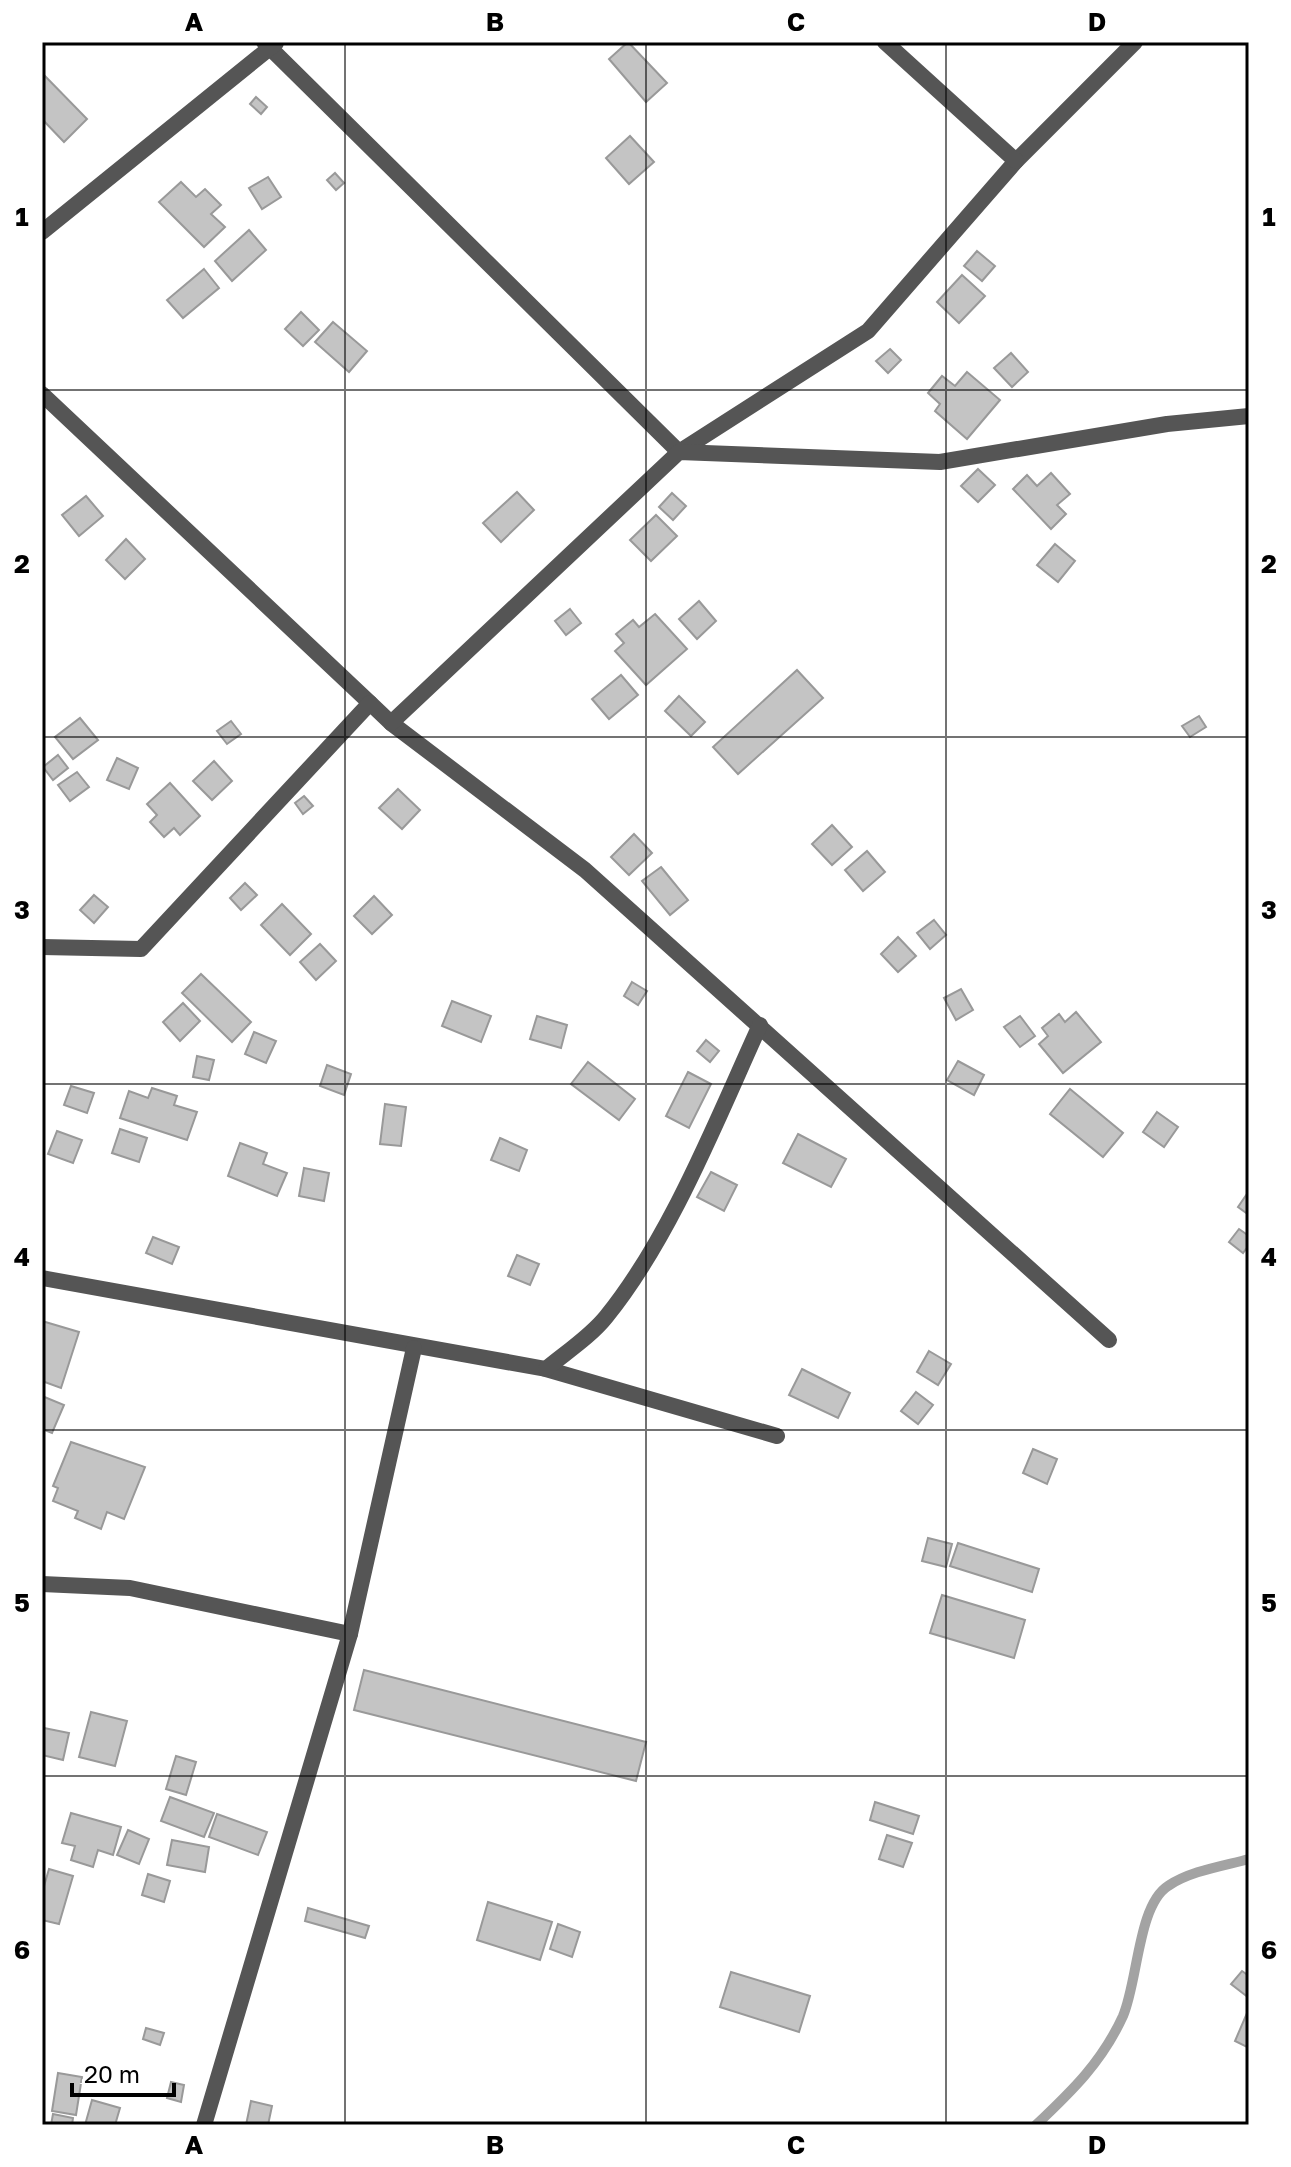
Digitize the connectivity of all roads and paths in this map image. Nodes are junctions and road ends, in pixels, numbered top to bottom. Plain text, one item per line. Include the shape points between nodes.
1 (885, 42) edge
2 (1135, 42) edge
3 (270, 44) edge
4 (1016, 161) junction
5 (42, 232) edge
6 (42, 394) edge
7 (1249, 416) edge
8 (679, 452) junction
9 (370, 703) junction
10 (391, 723) junction
11 (42, 947) edge
12 (760, 1025) junction
13 (42, 1278) edge
14 (1109, 1340) dead end
15 (414, 1348) junction
16 (546, 1369) junction
17 (777, 1436) dead end
18 (42, 1584) edge
19 (350, 1634) junction
20 (204, 2125) edge

1 - 4 street
2 - 4 street
3 - 5 street
3 - 8 street
4 - 8 street via 868,331
6 - 9 street
7 - 8 street via 1167,424 940,462
8 - 10 street
9 - 10 street
9 - 11 street via 141,949
10 - 12 street via 585,870
12 - 14 street
12 - 16 street via 694,1169 646,1257 605,1318
13 - 15 street
15 - 16 street
15 - 19 street
16 - 17 street
18 - 19 street via 130,1588
19 - 20 street

